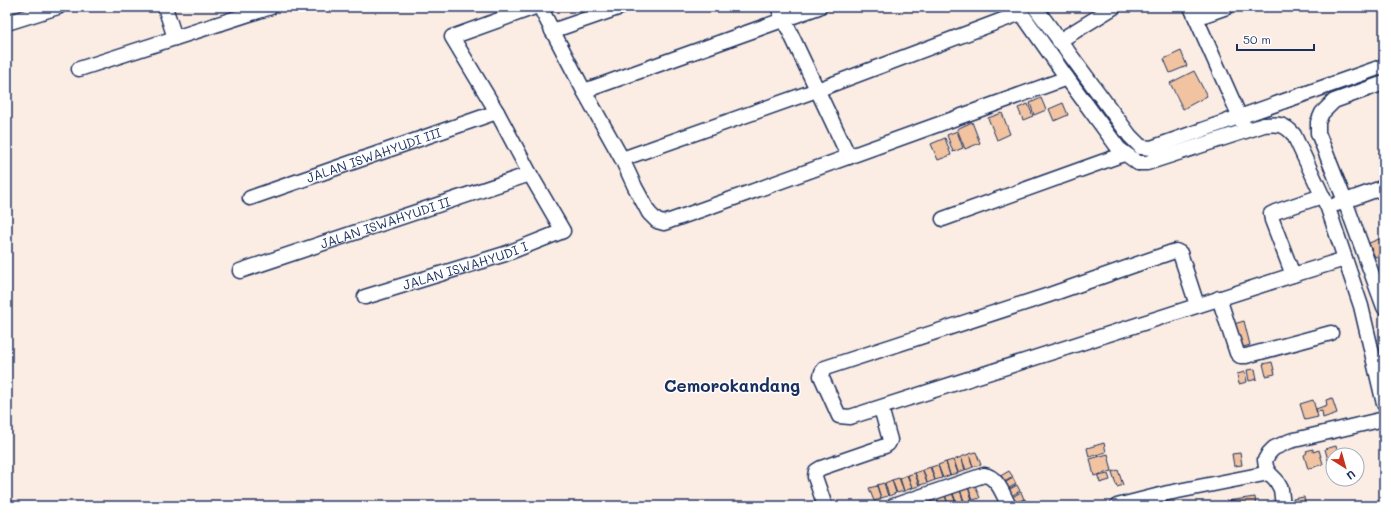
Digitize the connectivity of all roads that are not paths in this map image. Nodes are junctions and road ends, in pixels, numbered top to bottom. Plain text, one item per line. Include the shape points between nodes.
1 (58, 7) edge
2 (165, 7) edge
3 (271, 7) edge
4 (535, 7) edge
5 (540, 7) edge
6 (621, 7) edge
7 (819, 7) edge
8 (1035, 7) edge
9 (1114, 7) edge
10 (1227, 7) edge
11 (1019, 10) edge
12 (781, 13) edge
13 (1193, 13) edge
14 (7, 23) edge
15 (552, 31) junction
16 (175, 38) junction
17 (1059, 41) junction
18 (1384, 66) edge
19 (79, 69) dead end
20 (1067, 78) junction
21 (1384, 83) edge
22 (1329, 86) junction
23 (817, 90) junction
24 (584, 91) junction
25 (1334, 100) junction
26 (497, 112) junction
27 (1239, 117) junction
28 (1246, 130) junction
29 (1141, 147) junction
30 (1124, 154) junction
31 (849, 157) junction
32 (622, 158) junction
33 (1138, 163) junction
34 (530, 174) junction
35 (1384, 187) edge
36 (250, 198) dead end
37 (1345, 201) junction
38 (1325, 202) junction
39 (943, 219) dead end
40 (1345, 259) junction
41 (240, 271) dead end
42 (1294, 275) junction
43 (365, 297) dead end
44 (1219, 298) junction
45 (1384, 304) edge
46 (1196, 305) junction
47 (1331, 332) dead end
48 (1384, 404) edge
49 (881, 408) junction
50 (1384, 419) edge
51 (1269, 473) junction
52 (1119, 505) edge
53 (825, 506) edge
54 (893, 506) edge
55 (1009, 506) edge
56 (1283, 506) edge

1 - 14 street
2 - 16 street
3 - 16 street
4 - 26 street via 452,37
5 - 15 street
6 - 15 street
7 - 12 street
8 - 17 street
9 - 17 street
10 - 13 street
11 - 20 street
11 - 23 street
12 - 23 street
12 - 24 street
13 - 27 street
15 - 24 street
16 - 19 street
17 - 29 street
18 - 22 street
20 - 30 street
20 - 31 street
21 - 25 street
22 - 25 street
22 - 27 street
23 - 31 street
23 - 32 street
24 - 32 street
25 - 37 street via 1318,122 1318,133
26 - 34 street
26 - 36 street, JALAN ISWAHYUDI III
27 - 28 street
27 - 29 street via 1151,148
28 - 33 street via 1147,163
28 - 38 street via 1275,124 1287,127 1294,135
29 - 33 street
30 - 33 street
30 - 39 street
31 - 32 street via 664,222 657,221 649,213
34 - 41 street, JALAN ISWAHYUDI II
34 - 43 street, JALAN ISWAHYUDI I via 563,231 506,254
35 - 37 street
37 - 38 street
37 - 45 street
38 - 40 street
38 - 42 street via 1271,214
40 - 42 street
40 - 48 street via 1361,306
42 - 44 street
44 - 46 street
44 - 47 street via 1240,356
46 - 49 street
46 - 49 street via 1180,253 1176,251 825,368 822,372 821,376 839,416 850,417
49 - 53 street via 890,440 888,444 816,471 815,476
50 - 51 street via 1280,444 1265,460
51 - 52 street
51 - 56 street via 1281,489
54 - 55 street via 984,475 995,481

